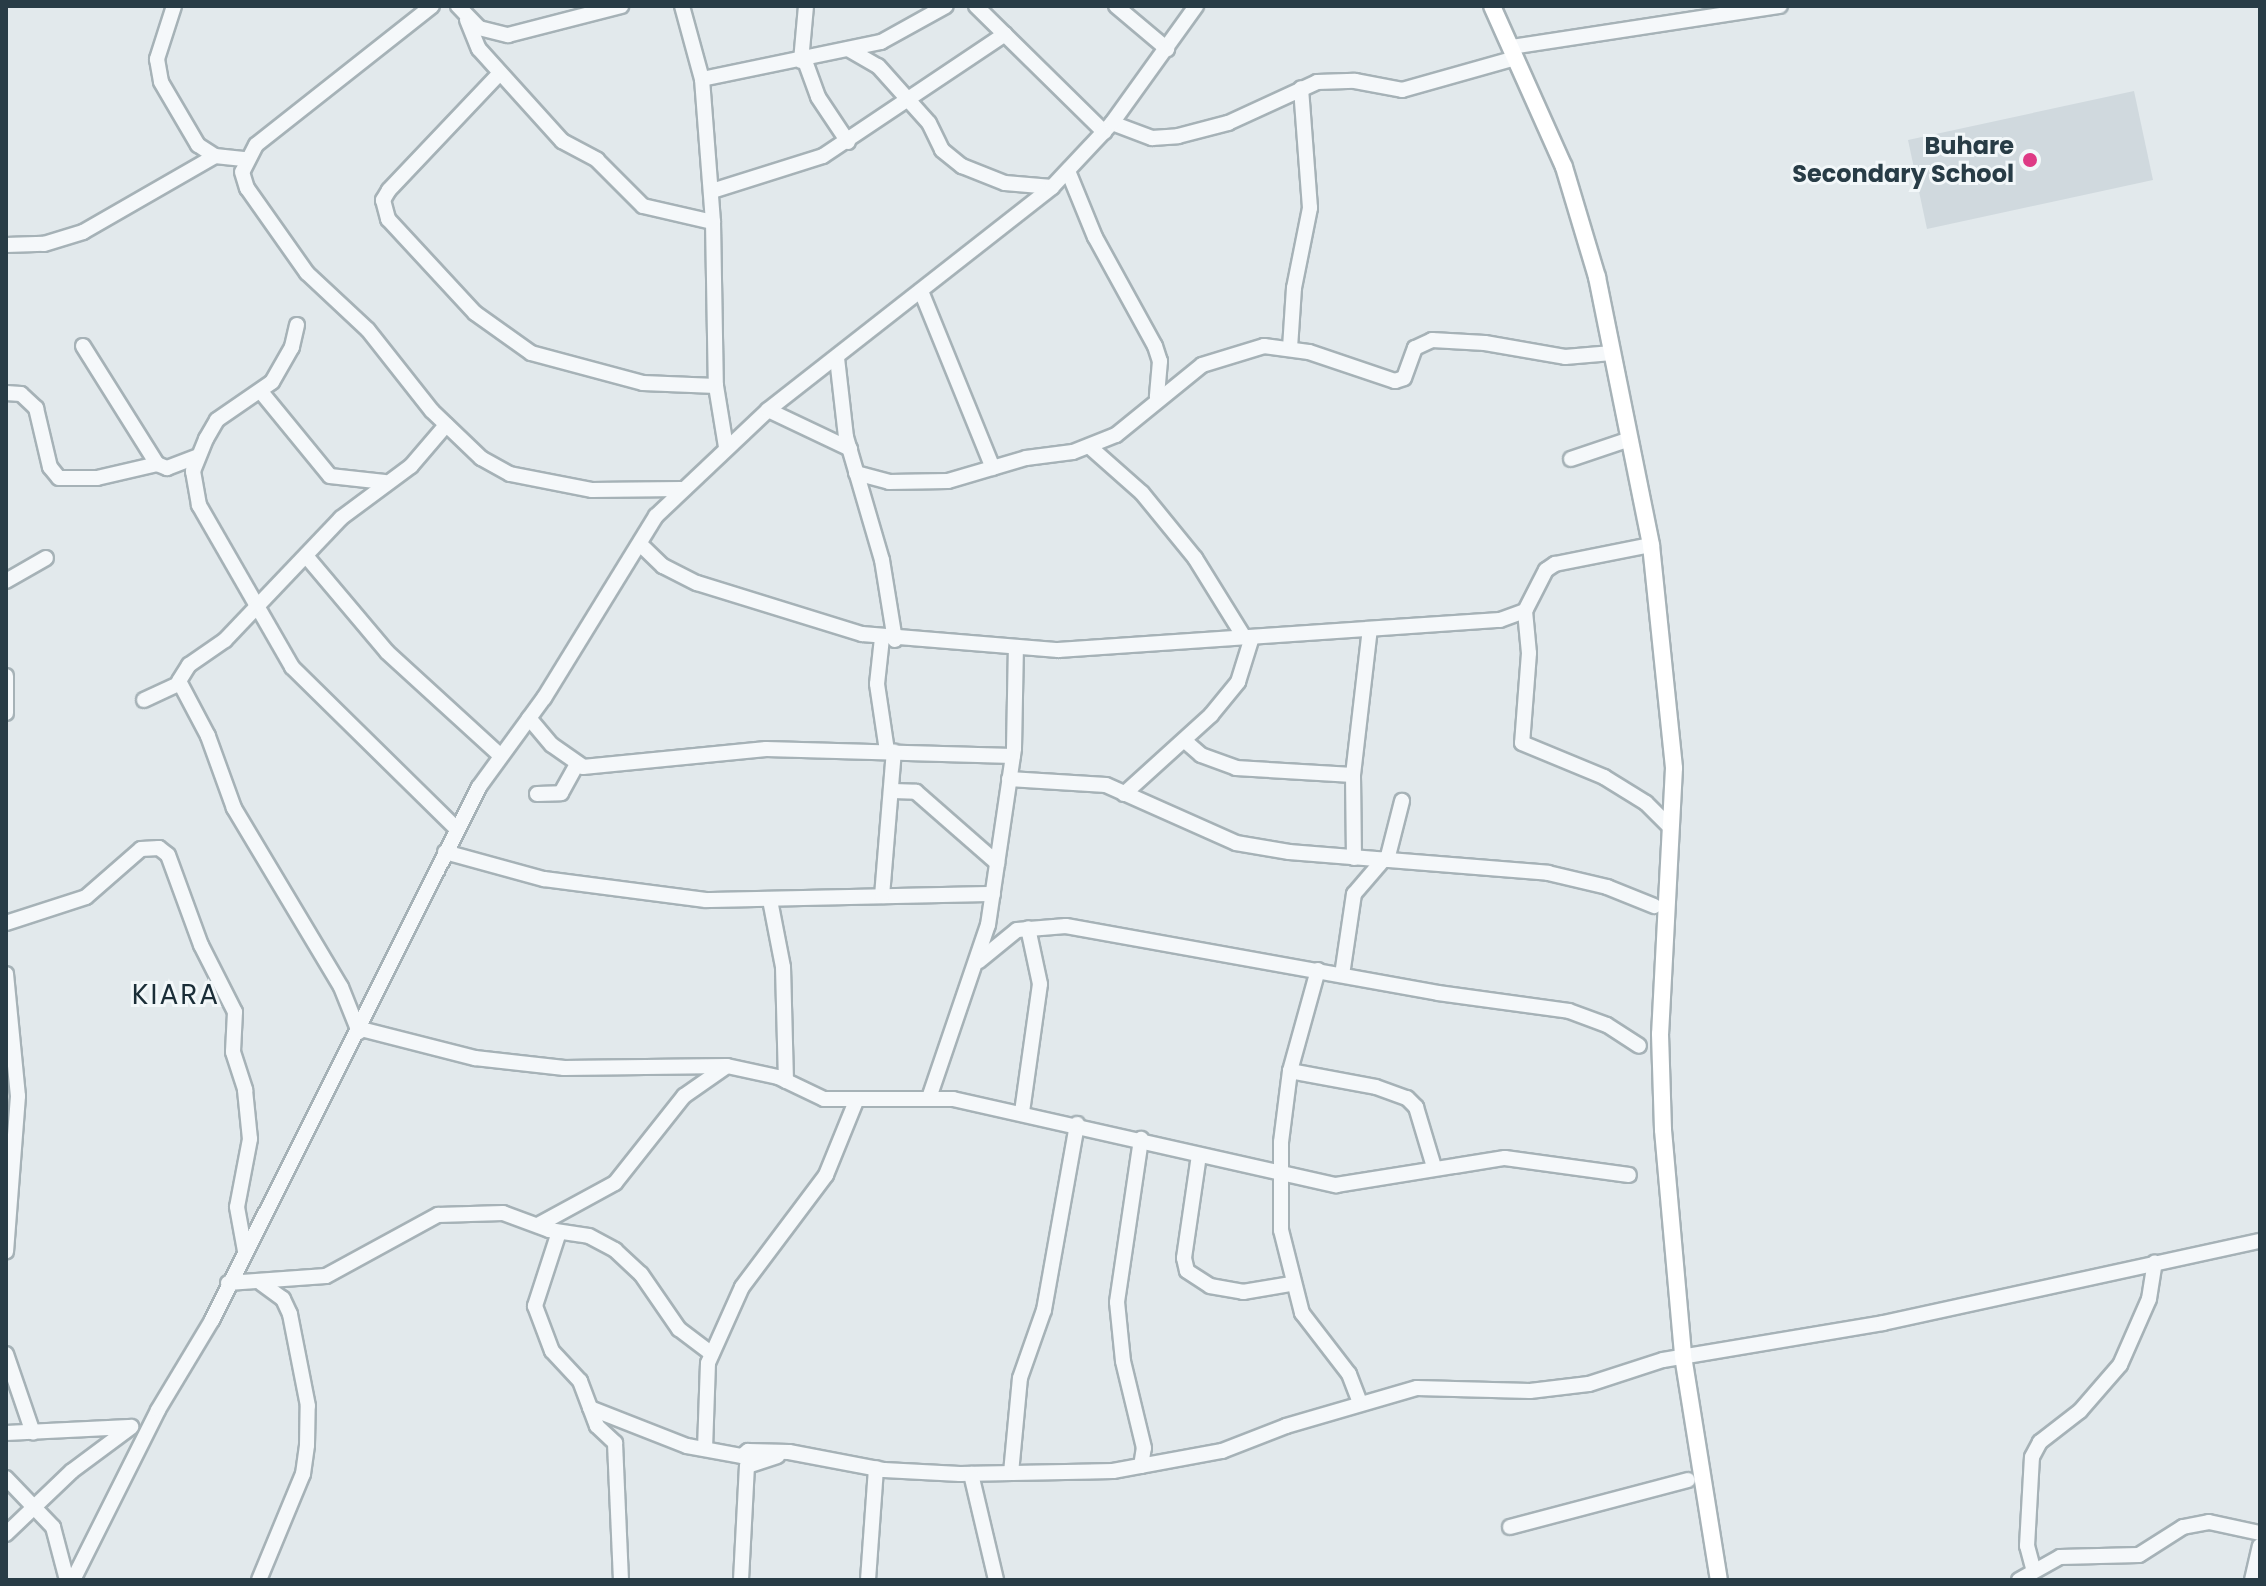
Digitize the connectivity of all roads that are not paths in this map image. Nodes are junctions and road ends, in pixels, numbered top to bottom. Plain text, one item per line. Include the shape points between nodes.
1 (174, 6) edge
2 (432, 6) edge
3 (458, 6) edge
4 (621, 6) edge
5 (682, 6) edge
6 (806, 6) edge
7 (946, 6) edge
8 (976, 6) edge
9 (1116, 6) edge
10 (1196, 6) edge
11 (1492, 6) edge
12 (1780, 6) edge
13 (467, 20) junction
14 (1005, 34) junction
15 (848, 49) junction
16 (1167, 49) junction
17 (1514, 52) junction
18 (803, 61) junction
19 (499, 74) junction
20 (702, 79) junction
21 (1301, 88) junction
22 (910, 102) junction
23 (1108, 127) junction
24 (848, 142) junction
25 (215, 156) junction
26 (246, 159) junction
27 (1068, 171) junction
28 (1052, 187) junction
29 (712, 191) junction
30 (713, 222) junction
31 (6, 245) edge
32 (921, 291) junction
33 (297, 325) dead end
34 (83, 346) dead end
35 (1290, 348) junction
36 (1612, 353) junction
37 (837, 358) junction
38 (716, 386) junction
39 (6, 393) edge
40 (262, 393) junction
41 (1157, 397) junction
42 (768, 410) junction
43 (446, 425) junction
44 (1630, 439) junction
45 (726, 447) junction
46 (1090, 447) junction
47 (850, 449) junction
48 (198, 456) junction
49 (1571, 459) dead end
50 (157, 464) junction
51 (993, 468) junction
52 (856, 473) junction
53 (389, 481) junction
54 (681, 489) junction
55 (640, 544) junction
56 (1651, 545) junction
57 (307, 557) junction
58 (46, 558) dead end
59 (6, 581) edge
60 (259, 603) junction
61 (1525, 611) junction
62 (1370, 629) junction
63 (1248, 637) junction
64 (889, 639) junction
65 (1016, 648) junction
66 (6, 676) edge
67 (179, 684) junction
68 (144, 700) dead end
69 (6, 713) edge
70 (529, 718) junction
71 (1185, 741) junction
72 (890, 751) junction
73 (501, 756) junction
74 (1013, 756) junction
75 (577, 764) junction
76 (1353, 775) junction
77 (1009, 779) junction
78 (893, 791) junction
79 (537, 794) dead end
80 (1124, 794) junction
81 (1402, 801) dead end
82 (1670, 827) junction
83 (457, 829) junction
84 (445, 852) junction
85 (1352, 857) junction
86 (1385, 860) junction
87 (997, 863) junction
88 (993, 894) junction
89 (1354, 894) junction
90 (882, 896) junction
91 (770, 900) junction
92 (1654, 906) dead end
93 (6, 923) edge
94 (1028, 928) junction
95 (979, 961) junction
96 (1318, 970) junction
97 (6, 974) edge
98 (1342, 975) junction
99 (360, 1030) junction
100 (1639, 1046) dead end
101 (727, 1066) junction
102 (1290, 1071) junction
103 (786, 1081) junction
104 (929, 1098) junction
105 (856, 1101) junction
106 (1022, 1112) junction
107 (1077, 1124) junction
108 (1141, 1139) junction
109 (1199, 1155) junction
110 (1434, 1167) junction
111 (1282, 1174) junction
112 (1629, 1175) dead end
113 (538, 1225) junction
114 (559, 1232) junction
115 (2260, 1241) edge
116 (245, 1251) junction
117 (6, 1252) edge
118 (2155, 1262) junction
119 (228, 1283) junction
120 (261, 1283) junction
121 (1291, 1284) junction
122 (6, 1354) edge
123 (712, 1354) junction
124 (1683, 1356) junction
125 (1360, 1403) junction
126 (590, 1408) junction
127 (131, 1427) junction
128 (151, 1428) junction
129 (6, 1433) edge
130 (33, 1433) junction
131 (705, 1449) junction
132 (789, 1452) junction
133 (1141, 1466) junction
134 (876, 1468) junction
135 (1011, 1473) junction
136 (971, 1474) junction
137 (6, 1478) edge
138 (1688, 1480) dead end
139 (37, 1505) junction
140 (1510, 1527) dead end
141 (2260, 1533) edge
142 (6, 1534) edge
143 (2260, 1546) edge
144 (2033, 1568) junction
145 (70, 1580) edge
146 (259, 1580) edge
147 (621, 1580) edge
148 (741, 1580) edge
149 (868, 1580) edge
150 (996, 1580) edge
151 (1719, 1580) edge
152 (2019, 1580) edge
153 (2252, 1580) edge

1 - 25 street via 157,73 198,145
2 - 26 street via 280,124
3 - 13 street
4 - 13 street via 508,35
5 - 20 street
6 - 18 street
7 - 15 street via 906,31
8 - 14 street
9 - 16 street
10 - 16 street
11 - 17 main road
12 - 17 street
13 - 19 street via 479,49
14 - 22 street
14 - 23 street
15 - 18 street
15 - 22 street via 868,57
16 - 23 street
17 - 21 street via 1417,88 1384,89 1342,81
17 - 36 main road via 1564,167 1597,277
18 - 20 street
18 - 24 street via 818,97
19 - 30 street via 538,121 597,160 643,206
19 - 38 street via 389,190 383,200 388,219 466,305 531,353 643,383
20 - 29 street
21 - 23 street via 1228,123 1178,136 1152,138
21 - 35 street via 1310,208 1294,288
22 - 24 street
22 - 28 street via 929,123 942,150 962,166 1005,183
23 - 27 street
24 - 29 street via 805,164
25 - 26 street
25 - 31 street via 83,232 44,244
26 - 43 street via 242,172 247,188 307,273 368,330
27 - 28 street
27 - 41 street via 1100,247 1155,346 1160,361
28 - 32 street
29 - 30 street
30 - 38 street
32 - 37 street
32 - 51 street
33 - 40 street via 283,365
34 - 50 street
35 - 36 street via 1395,381 1404,378 1415,348 1432,340 1565,357
35 - 41 street via 1264,346 1202,365
36 - 44 main road
37 - 42 street
37 - 47 street
38 - 45 street
39 - 50 street via 21,394 36,408 50,467 59,478 97,478
40 - 48 street via 217,420
40 - 53 street via 330,476
41 - 46 street via 1116,435
42 - 45 street
42 - 47 street
43 - 53 street via 411,466
43 - 54 street via 481,458 510,474 614,493
44 - 49 street
44 - 56 main road
45 - 54 street
46 - 51 street
46 - 63 street via 1155,509 1213,581
47 - 52 street
48 - 50 street via 167,468
48 - 60 street via 193,471 199,505
51 - 52 street via 919,484
52 - 64 street via 882,560
53 - 57 street via 357,503
54 - 55 street
55 - 64 street via 663,566 697,583
55 - 70 street
56 - 61 street via 1555,564 1546,570
56 - 82 main road via 1674,768
57 - 60 street
57 - 73 street via 387,652
58 - 59 street
60 - 67 street via 225,640 189,665
60 - 83 street via 292,667
61 - 62 street via 1490,621
61 - 82 street via 1529,653 1522,743 1614,783 1646,803
62 - 63 street
62 - 76 street
63 - 65 street via 1120,649
63 - 71 street via 1238,682
64 - 65 street
64 - 72 street via 877,684
65 - 74 street
66 - 69 street
67 - 68 street
67 - 99 street via 208,736 234,808 341,987
70 - 73 street
70 - 75 street
71 - 76 street via 1201,755 1236,768
71 - 80 street
72 - 74 street
72 - 75 street via 736,750 598,768
72 - 78 street
73 - 83 street
74 - 77 street
75 - 79 street via 561,793
76 - 85 street
77 - 80 street via 1083,781
77 - 87 street
78 - 87 street via 916,792
78 - 90 street via 881,861
80 - 85 street via 1236,843
81 - 86 street
82 - 124 main road via 1661,1048
83 - 84 street
84 - 91 street via 544,879 598,887 706,900
84 - 99 street
85 - 86 street
85 - 89 street
86 - 89 street
86 - 92 street via 1548,873 1607,887
87 - 88 street
88 - 90 street
88 - 95 street
89 - 98 street
90 - 91 street
91 - 103 street via 783,967
93 - 116 street via 86,897 141,849 159,848 168,855 201,945 235,1012 233,1052 245,1090 250,1139 237,1207
94 - 95 street via 1003,937
94 - 96 street via 1066,926
94 - 106 street via 1040,984
95 - 104 street
96 - 98 street
96 - 102 street
97 - 117 street via 18,1096
98 - 100 street via 1569,1011 1607,1025
99 - 101 street via 475,1058 564,1068
99 - 116 street
101 - 103 street
101 - 113 street via 684,1096 615,1183
102 - 110 street via 1407,1098 1416,1107
102 - 111 street
103 - 105 street via 824,1099
104 - 105 street
104 - 106 street
105 - 123 street via 826,1175 742,1287
106 - 107 street
107 - 108 street
107 - 135 street via 1044,1310 1020,1378
108 - 109 street
108 - 133 street via 1117,1302 1123,1361 1144,1448
109 - 111 street
109 - 121 street via 1184,1258 1187,1271 1210,1286 1243,1292
110 - 111 street via 1336,1185
110 - 112 street via 1505,1158
111 - 121 street via 1281,1230
113 - 114 street
113 - 120 street via 503,1213 452,1212 399,1233 326,1276
114 - 123 street via 589,1236 615,1250 641,1274 679,1329
114 - 126 street via 535,1306 552,1351 580,1381
115 - 118 street
116 - 119 street
118 - 124 street via 1883,1323
118 - 144 street via 2149,1299 2120,1365 2080,1411 2040,1442 2032,1457 2027,1546
119 - 120 street
119 - 128 street
120 - 146 street via 286,1304 308,1419 303,1474
121 - 125 street via 1309,1328 1342,1362
122 - 130 street
123 - 131 street via 706,1371
124 - 125 street via 1558,1389 1417,1388
124 - 151 main road
125 - 133 street via 1222,1451
126 - 131 street via 620,1424
126 - 147 street via 597,1426 612,1437 618,1459
127 - 128 street
127 - 130 street
127 - 139 street
128 - 145 street
129 - 130 street
131 - 132 street via 742,1456 748,1451
132 - 134 street
132 - 148 street via 747,1466
133 - 135 street
134 - 136 street
134 - 149 street
135 - 136 street
136 - 150 street
137 - 139 street
138 - 140 street
139 - 142 street
139 - 145 street via 58,1536
141 - 144 street via 2209,1522 2169,1532 2139,1555 2079,1554
143 - 153 street
144 - 152 street

